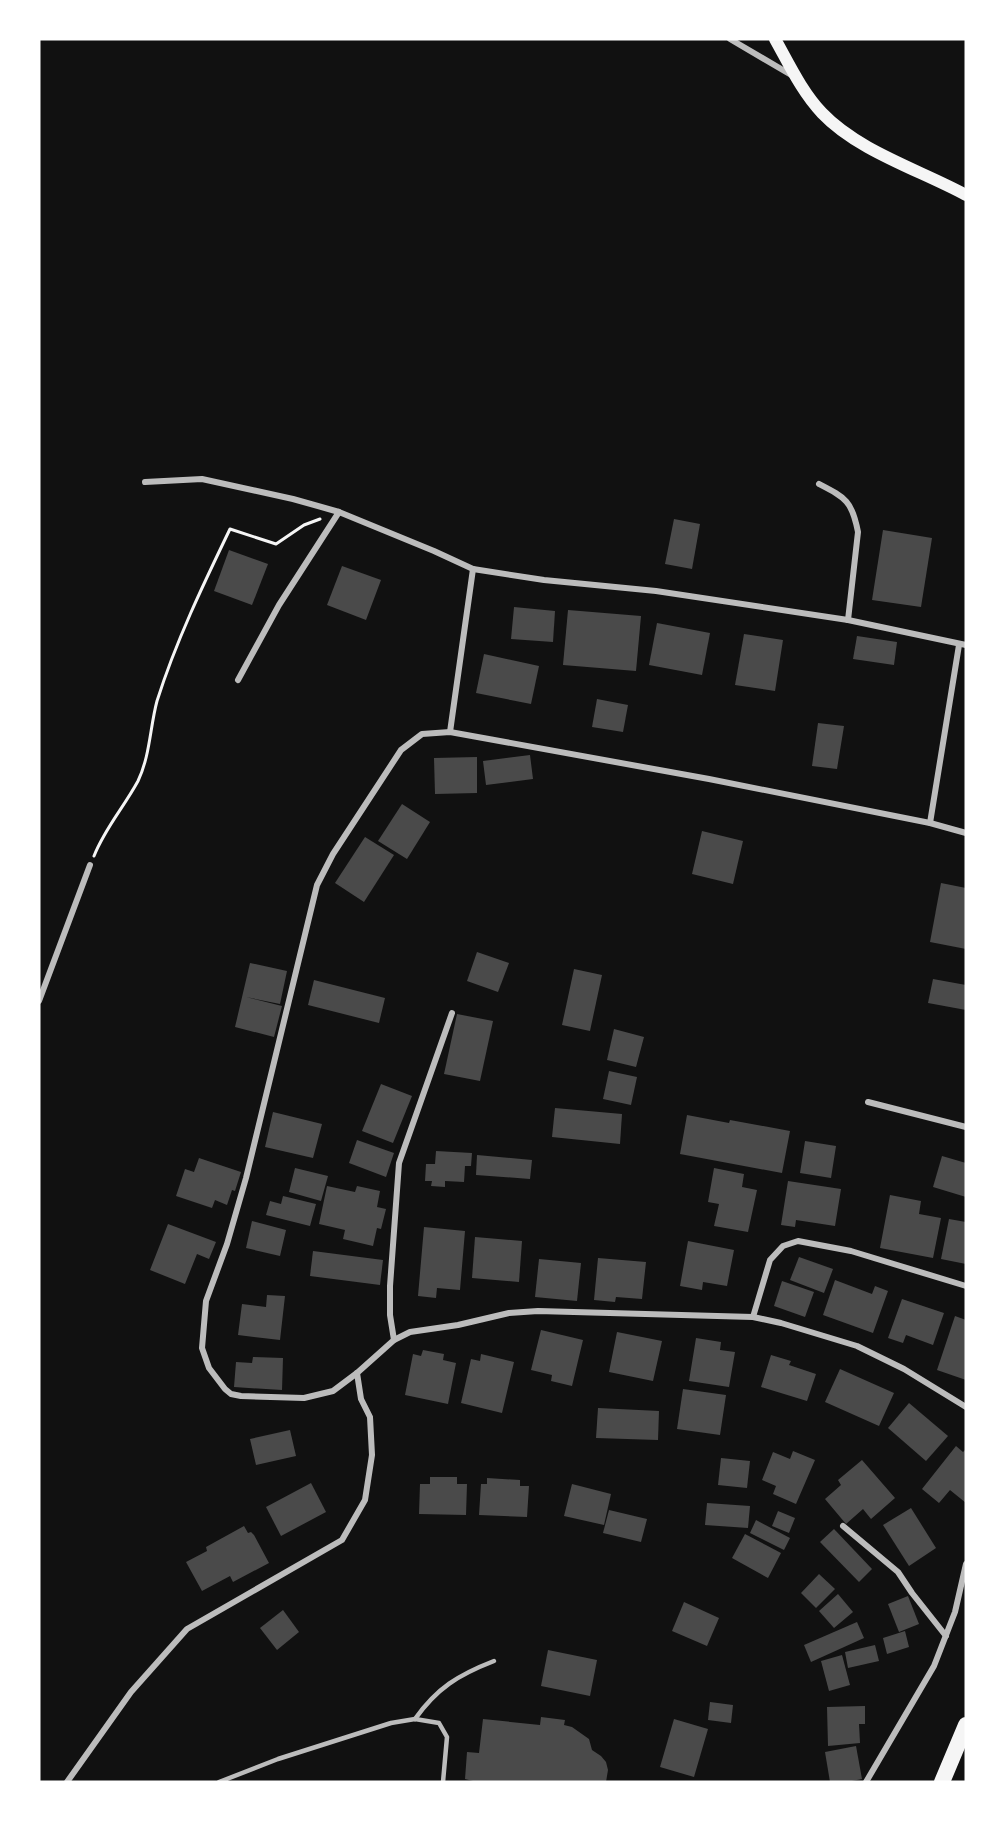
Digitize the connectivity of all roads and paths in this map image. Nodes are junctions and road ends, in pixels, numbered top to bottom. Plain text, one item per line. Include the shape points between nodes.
1 (730, 39) edge
2 (775, 39) edge
3 (796, 78) junction
4 (966, 195) edge
5 (145, 482) dead end
6 (819, 484) dead end
7 (339, 512) junction
8 (473, 569) junction
9 (849, 620) junction
10 (962, 645) edge
11 (238, 680) dead end
12 (450, 732) junction
13 (930, 823) junction
14 (966, 833) edge
15 (90, 865) joint
16 (39, 1001) edge
17 (452, 1012) dead end
18 (868, 1102) dead end
19 (966, 1127) edge
20 (966, 1286) edge
21 (753, 1317) junction
22 (394, 1340) junction
23 (357, 1372) junction
24 (966, 1407) edge
25 (843, 1526) dead end
26 (966, 1564) edge
27 (946, 1636) junction
28 (494, 1661) dead end
29 (415, 1719) junction
30 (966, 1725) edge
31 (67, 1782) edge
32 (219, 1782) edge
33 (443, 1782) edge
34 (866, 1782) edge
35 (942, 1782) edge

1 - 3 street
2 - 3 main road
3 - 4 main road via 821,112 845,132
5 - 7 street via 202,479
6 - 9 street via 850,504 855,518 858,532
7 - 8 street
7 - 11 street via 279,605
7 - 15 path via 304,525 276,544 230,529 178,644 157,703 138,780 101,837
8 - 9 street
8 - 12 street
9 - 10 street
10 - 13 street
12 - 13 street
12 - 23 street via 422,734 401,750 317,885 244,1188 206,1301 202,1348 209,1368 231,1394 304,1398 333,1391
13 - 14 street
15 - 16 street
17 - 22 street via 399,1164 390,1286
18 - 19 street
20 - 21 street via 851,1251 798,1241 783,1246 770,1260
21 - 22 street via 538,1311 410,1332
21 - 24 street via 857,1346
22 - 23 street
23 - 31 street via 361,1399 370,1417 372,1455 365,1500 342,1540 187,1629 131,1692
25 - 27 street via 898,1572
26 - 27 street
27 - 34 street via 934,1666
28 - 29 lane via 451,1681 428,1700
29 - 32 lane via 327,1743
29 - 33 lane via 439,1723 447,1737
30 - 35 highway

